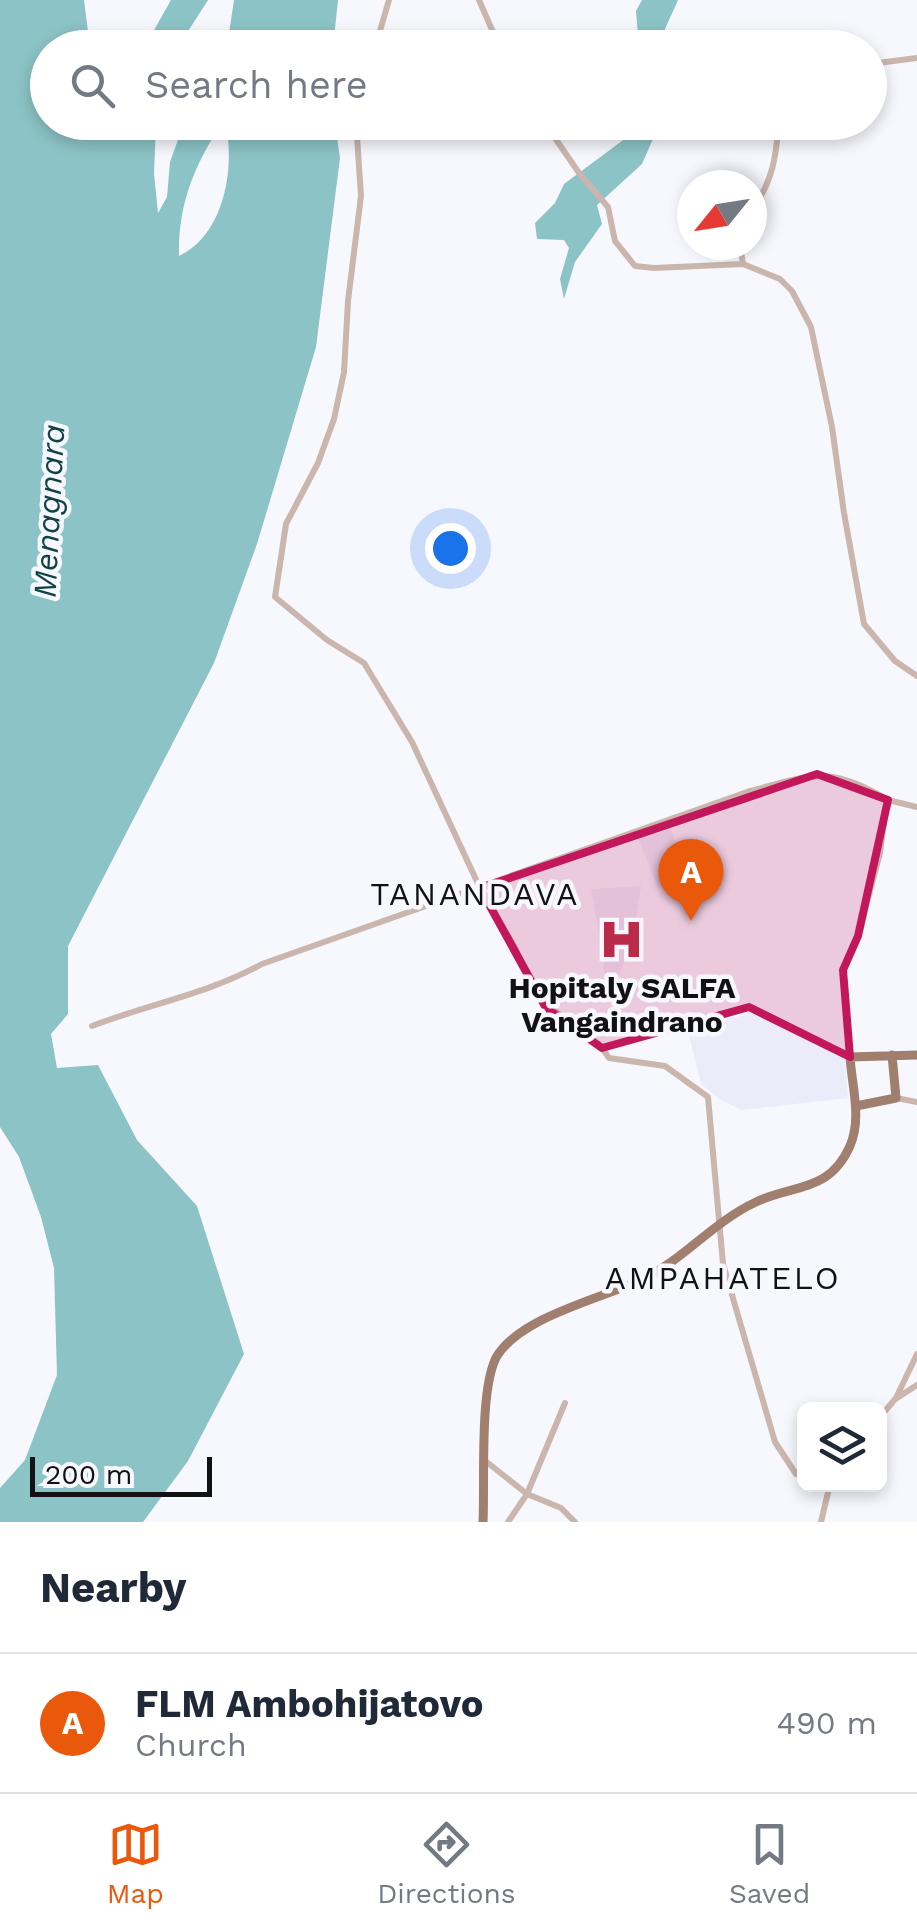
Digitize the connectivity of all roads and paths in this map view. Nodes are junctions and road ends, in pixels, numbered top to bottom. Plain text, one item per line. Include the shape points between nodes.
1 (388, 0) edge
2 (479, 0) edge
3 (380, 30) edge
4 (492, 30) edge
5 (917, 58) edge
6 (887, 62) edge
7 (357, 140) edge
8 (556, 140) edge
9 (777, 140) edge
10 (767, 186) edge
11 (742, 260) edge
12 (743, 264) junction
13 (917, 676) edge
14 (888, 800) junction
15 (917, 807) edge
16 (480, 888) junction
17 (92, 1026) dead end
18 (602, 1048) junction
19 (892, 1055) junction
20 (917, 1055) edge
21 (850, 1057) junction
22 (896, 1098) junction
23 (917, 1102) edge
24 (856, 1106) junction
25 (720, 1223) junction
26 (917, 1354) edge
27 (917, 1385) edge
28 (896, 1398) junction
29 (565, 1403) dead end
30 (887, 1409) edge
31 (483, 1459) junction
32 (797, 1474) edge
33 (828, 1492) edge
34 (527, 1494) junction
35 (484, 1522) edge
36 (508, 1522) edge
37 (575, 1522) edge
38 (821, 1522) edge

1 - 3 street
2 - 4 street
5 - 6 street
7 - 16 street via 361,196 344,372 318,463 286,524 275,597 364,663 379,684
8 - 12 street via 612,215 615,240 635,266
9 - 10 street
11 - 12 street
12 - 13 street via 780,279 811,328 864,624
14 - 15 street
14 - 16 street via 817,774 750,791
14 - 21 street via 858,936 842,970
16 - 17 street
16 - 18 street via 540,1000
18 - 21 street via 749,1007
18 - 25 street via 618,1061 665,1066 708,1097
19 - 20 main road
19 - 21 main road
19 - 22 main road
21 - 24 main road
22 - 23 street
22 - 24 main road
24 - 25 main road via 851,1143 830,1174
25 - 31 main road via 654,1274 534,1325 504,1346 492,1365
25 - 32 street via 723,1264 775,1442
26 - 28 street
27 - 28 street
28 - 30 street
29 - 34 street
31 - 34 street
31 - 35 main road
33 - 38 street
34 - 36 street
34 - 37 street via 561,1508

